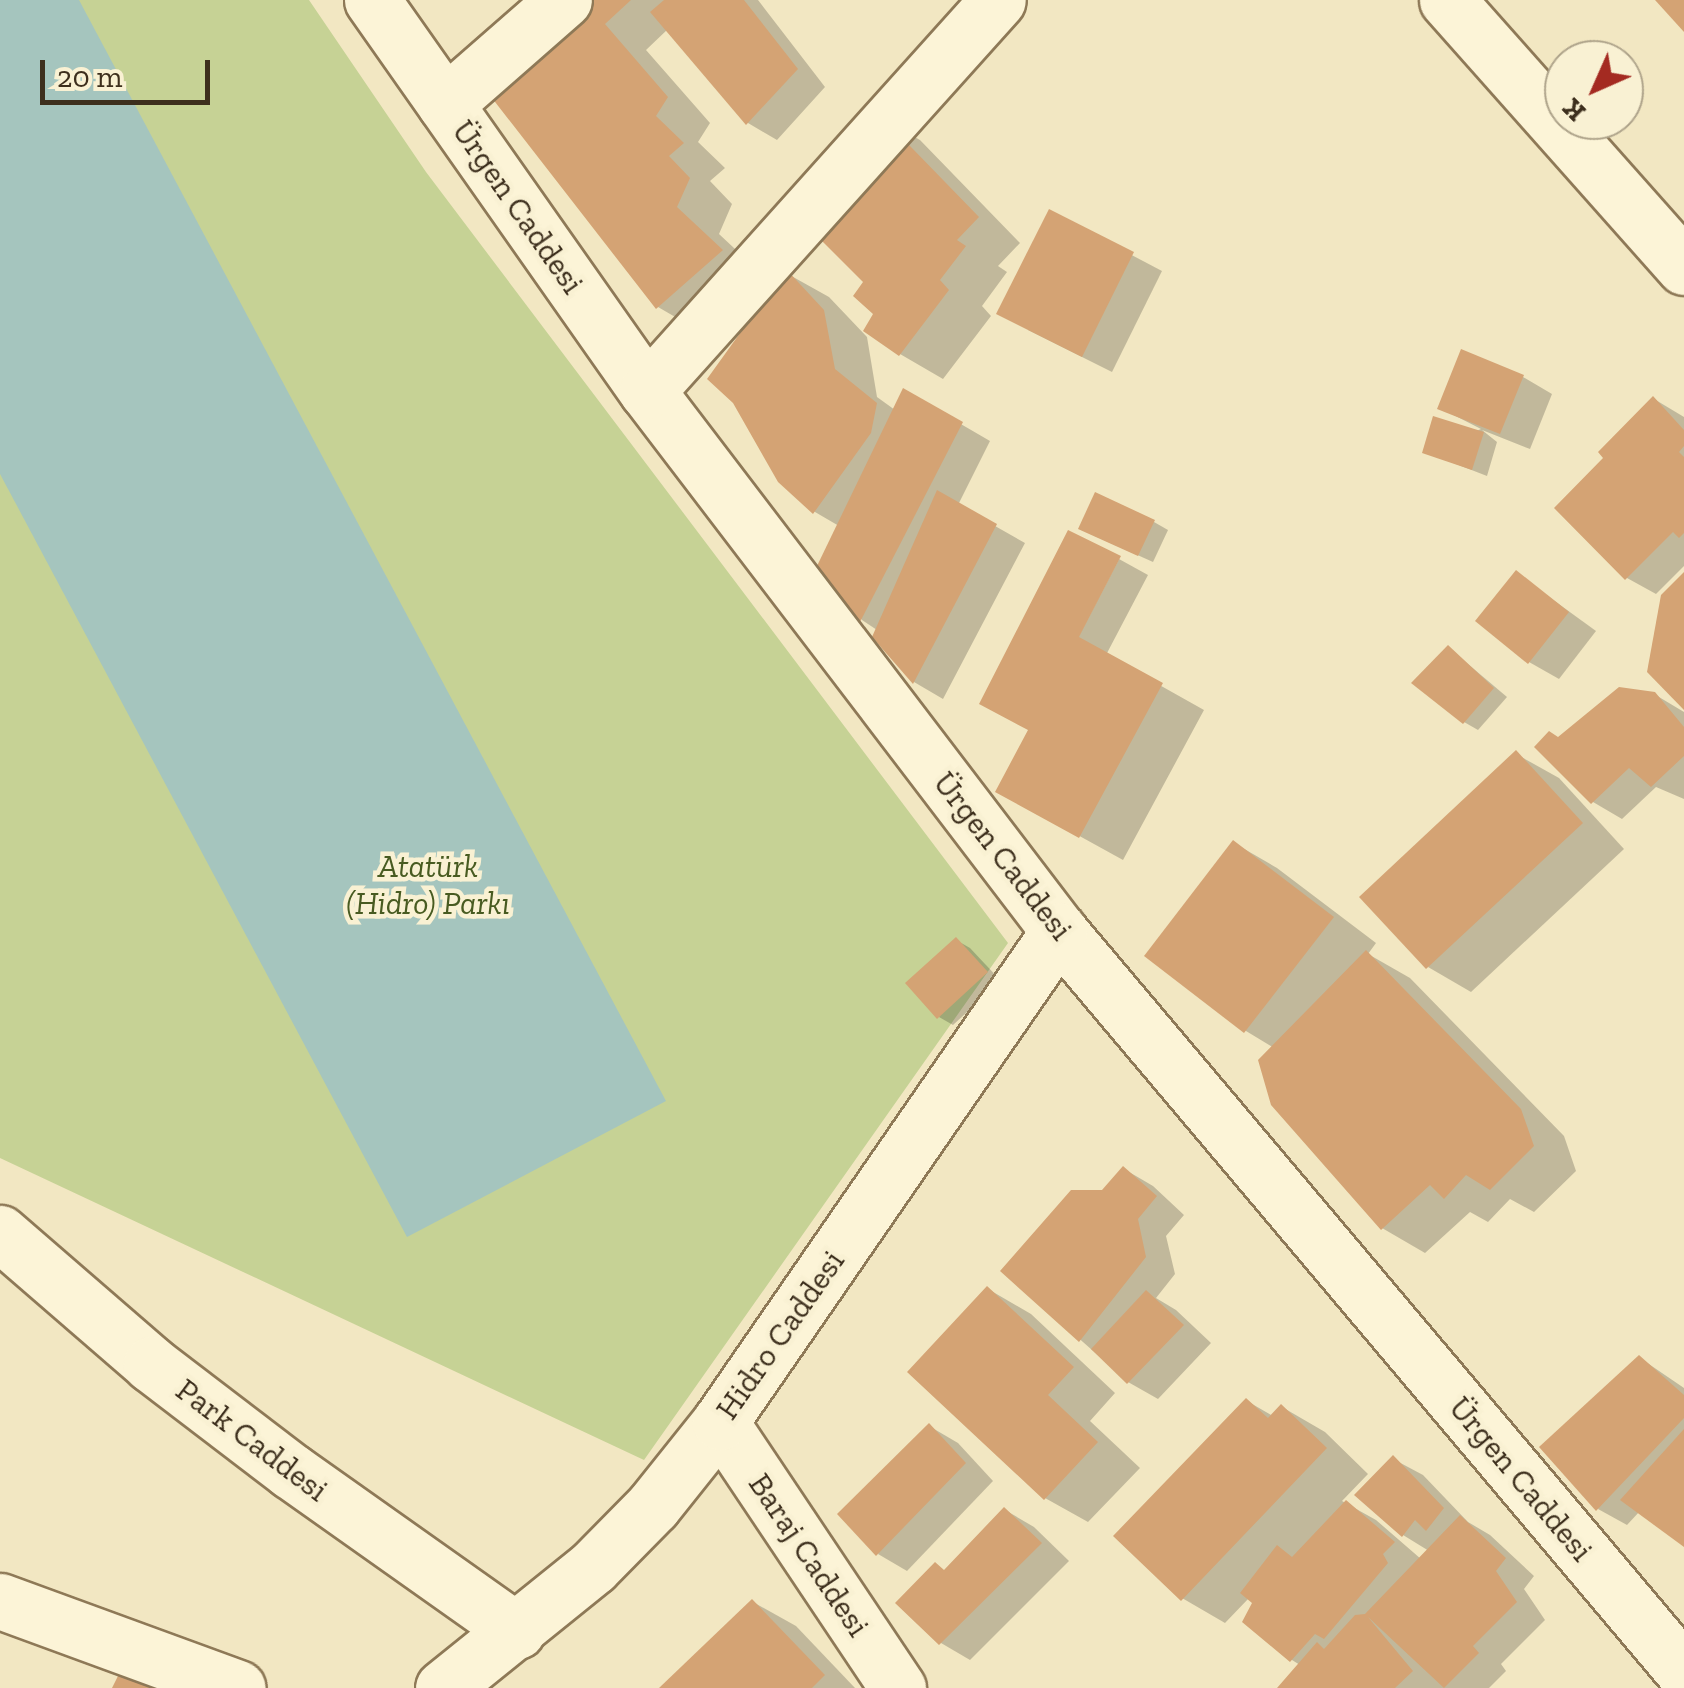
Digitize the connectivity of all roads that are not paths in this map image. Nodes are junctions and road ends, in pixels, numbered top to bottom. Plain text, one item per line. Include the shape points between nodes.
1 (372, 0) edge
2 (564, 0) edge
3 (998, 0) edge
4 (1446, 0) edge
5 (445, 104) junction
6 (1684, 267) edge
7 (647, 391) junction
8 (1059, 931) junction
9 (0, 1232) edge
10 (720, 1422) junction
11 (0, 1602) edge
12 (516, 1631) junction
13 (1684, 1672) edge
14 (238, 1688) edge
15 (443, 1688) edge
16 (898, 1688) edge

1 - 5 street, Ürgen Caddesi
2 - 5 street
3 - 7 street
4 - 6 street
5 - 7 street, Ürgen Caddesi
7 - 8 street, Ürgen Caddesi
8 - 10 street, Hidro Caddesi
8 - 13 street, Ürgen Caddesi
9 - 12 street, Park Caddesi via 151,1364
10 - 12 street, Hidro Caddesi via 593,1568
10 - 16 street, Baraj Caddesi
11 - 14 street
12 - 15 street, Hidro Caddesi

